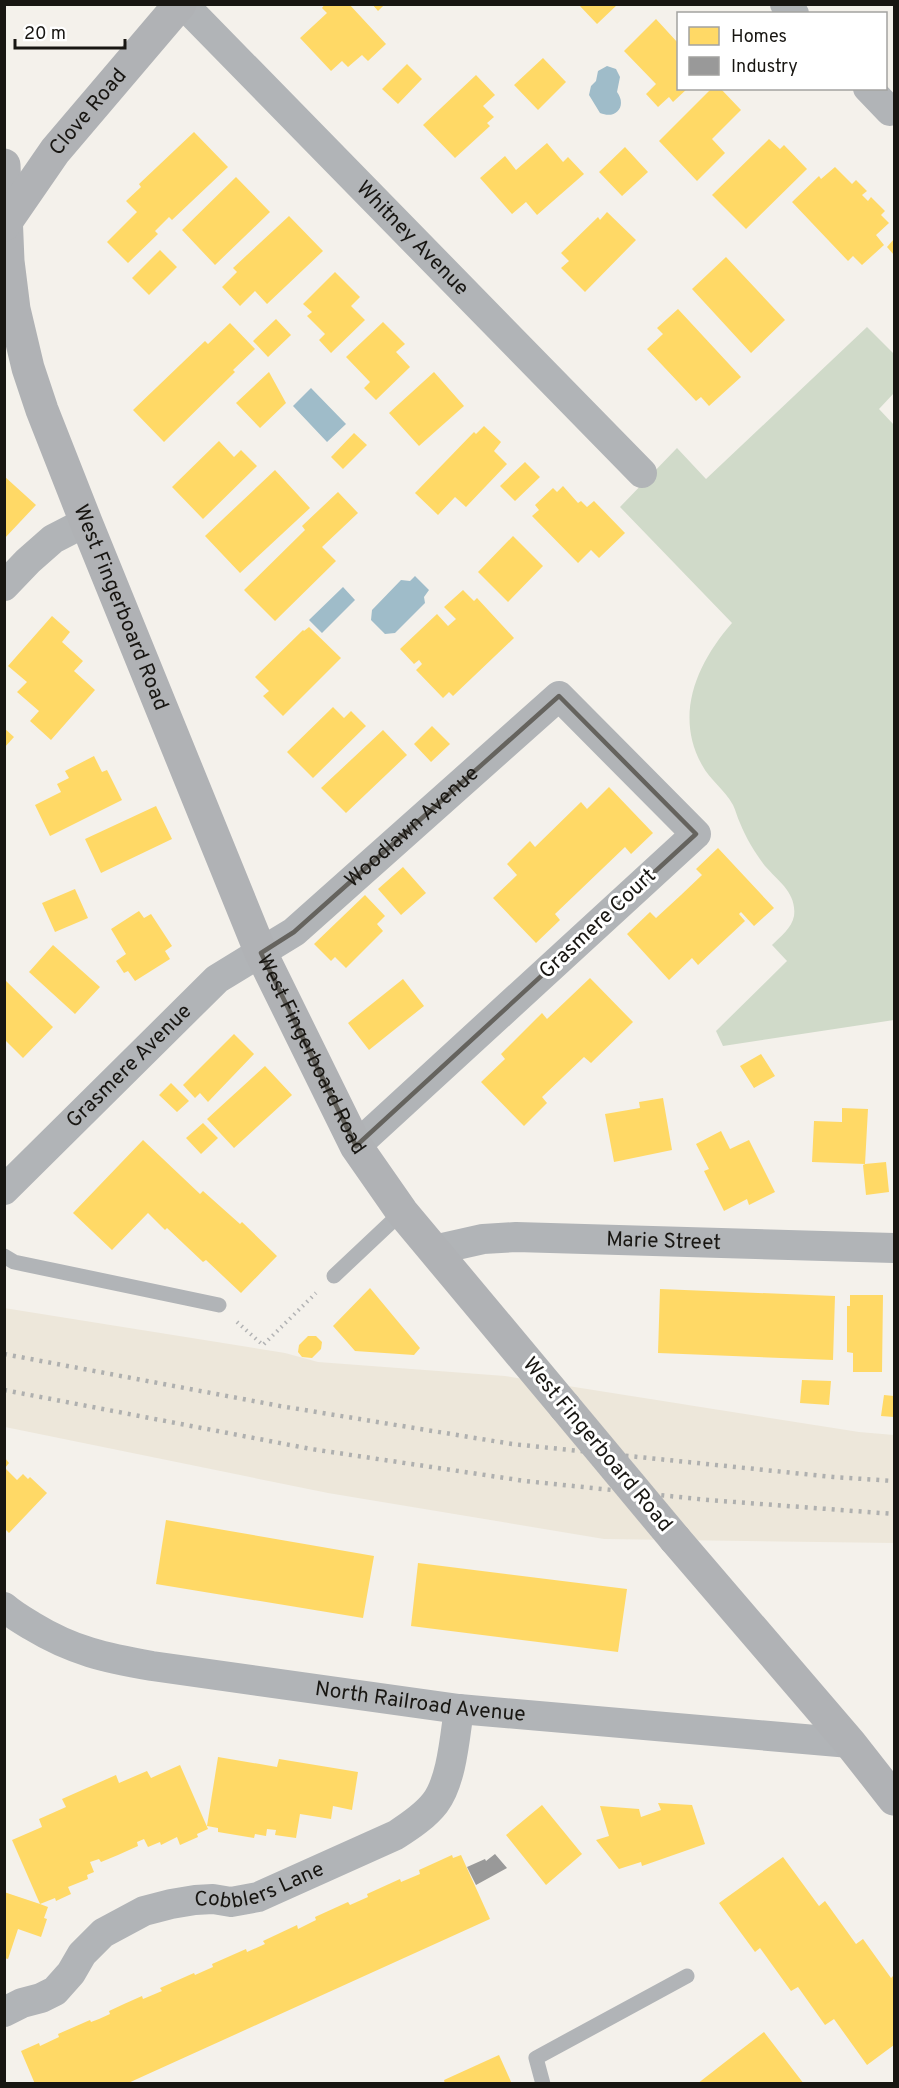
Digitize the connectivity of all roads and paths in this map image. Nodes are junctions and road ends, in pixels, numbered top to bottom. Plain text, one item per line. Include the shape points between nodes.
1 (182, 4) edge
2 (870, 90) edge
3 (890, 111) dead end
4 (4, 165) edge
5 (5, 224) edge
6 (642, 473) dead end
7 (86, 522) junction
8 (4, 586) edge
9 (559, 696) joint
10 (261, 953) junction
11 (357, 1146) junction
12 (11, 1171) edge
13 (402, 1212) junction
14 (894, 1248) edge
15 (434, 1250) junction
16 (4, 1256) edge
17 (334, 1276) joint
18 (219, 1305) joint
19 (7, 1614) edge
20 (459, 1708) junction
21 (850, 1743) junction
22 (894, 1799) edge
23 (687, 1976) dead end
24 (4, 2012) edge
25 (543, 2084) edge

1 - 5 street, Clove Road via 55,151
1 - 6 street, Whitney Avenue
2 - 3 street
4 - 5 street, West Fingerboard Road
5 - 7 street, West Fingerboard Road via 14,309 28,368
7 - 8 street via 53,539
7 - 10 street, West Fingerboard Road
9 - 10 street, Woodlawn Avenue via 294,932
9 - 11 street, Grasmere Court via 696,834
10 - 11 street, West Fingerboard Road
10 - 12 street, Grasmere Avenue via 217,979
11 - 13 street, West Fingerboard Road
13 - 15 street, West Fingerboard Road
13 - 17 lane
14 - 15 street, Marie Street via 516,1237 483,1239
15 - 21 street, West Fingerboard Road, bridge
16 - 18 lane via 14,1262
17 - 18 path via 263,1345
19 - 20 street, North Railroad Avenue via 57,1641 103,1657
20 - 21 street, North Railroad Avenue
20 - 24 street, Cobblers Lane via 451,1766 436,1802 416,1822 396,1835 258,1897 231,1902 195,1900 144,1911 103,1933 55,1991
21 - 22 street, West Fingerboard Road
23 - 25 lane via 536,2058

